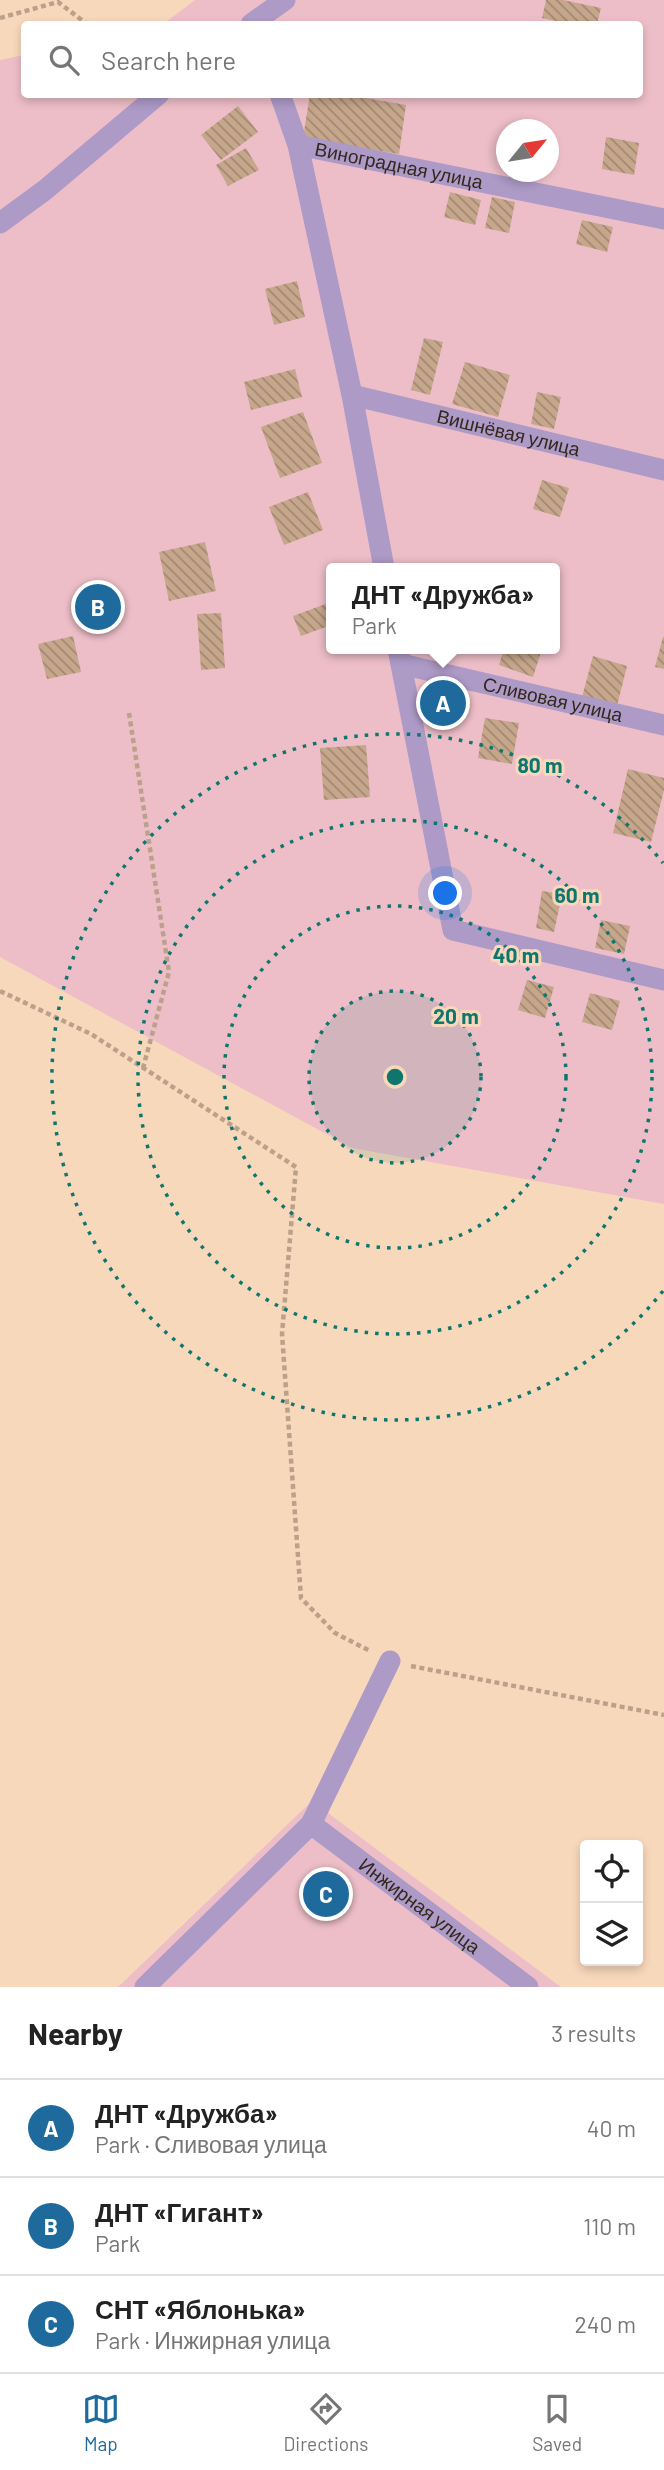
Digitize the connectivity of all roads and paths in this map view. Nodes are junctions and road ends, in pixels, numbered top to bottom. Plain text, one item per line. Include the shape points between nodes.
1 (285, 0) edge
2 (0, 18) edge
3 (83, 21) edge
4 (257, 21) edge
5 (154, 98) edge
6 (281, 98) edge
7 (298, 145) junction
8 (664, 219) edge
9 (0, 223) edge
10 (352, 396) junction
11 (664, 470) edge
12 (383, 563) edge
13 (400, 656) edge
14 (129, 713) dead end
15 (664, 725) edge
16 (664, 980) edge
17 (0, 991) edge
18 (143, 1068) junction
19 (390, 1661) junction
20 (664, 1715) edge
21 (312, 1824) junction
22 (145, 1987) edge
23 (528, 1987) edge

1 - 4 street
2 - 3 path via 58,2
5 - 9 street
6 - 7 street
7 - 8 street, Виноградная улица
7 - 10 street
10 - 11 street, Вишнёвая улица
10 - 12 street
13 - 15 street, Сливовая улица
13 - 16 street via 453,930
14 - 18 path via 169,972
17 - 18 path via 92,1034
18 - 19 path via 296,1167 282,1334 301,1598 335,1633
19 - 20 path
19 - 21 street
21 - 22 street
21 - 23 street, Инжирная улица

